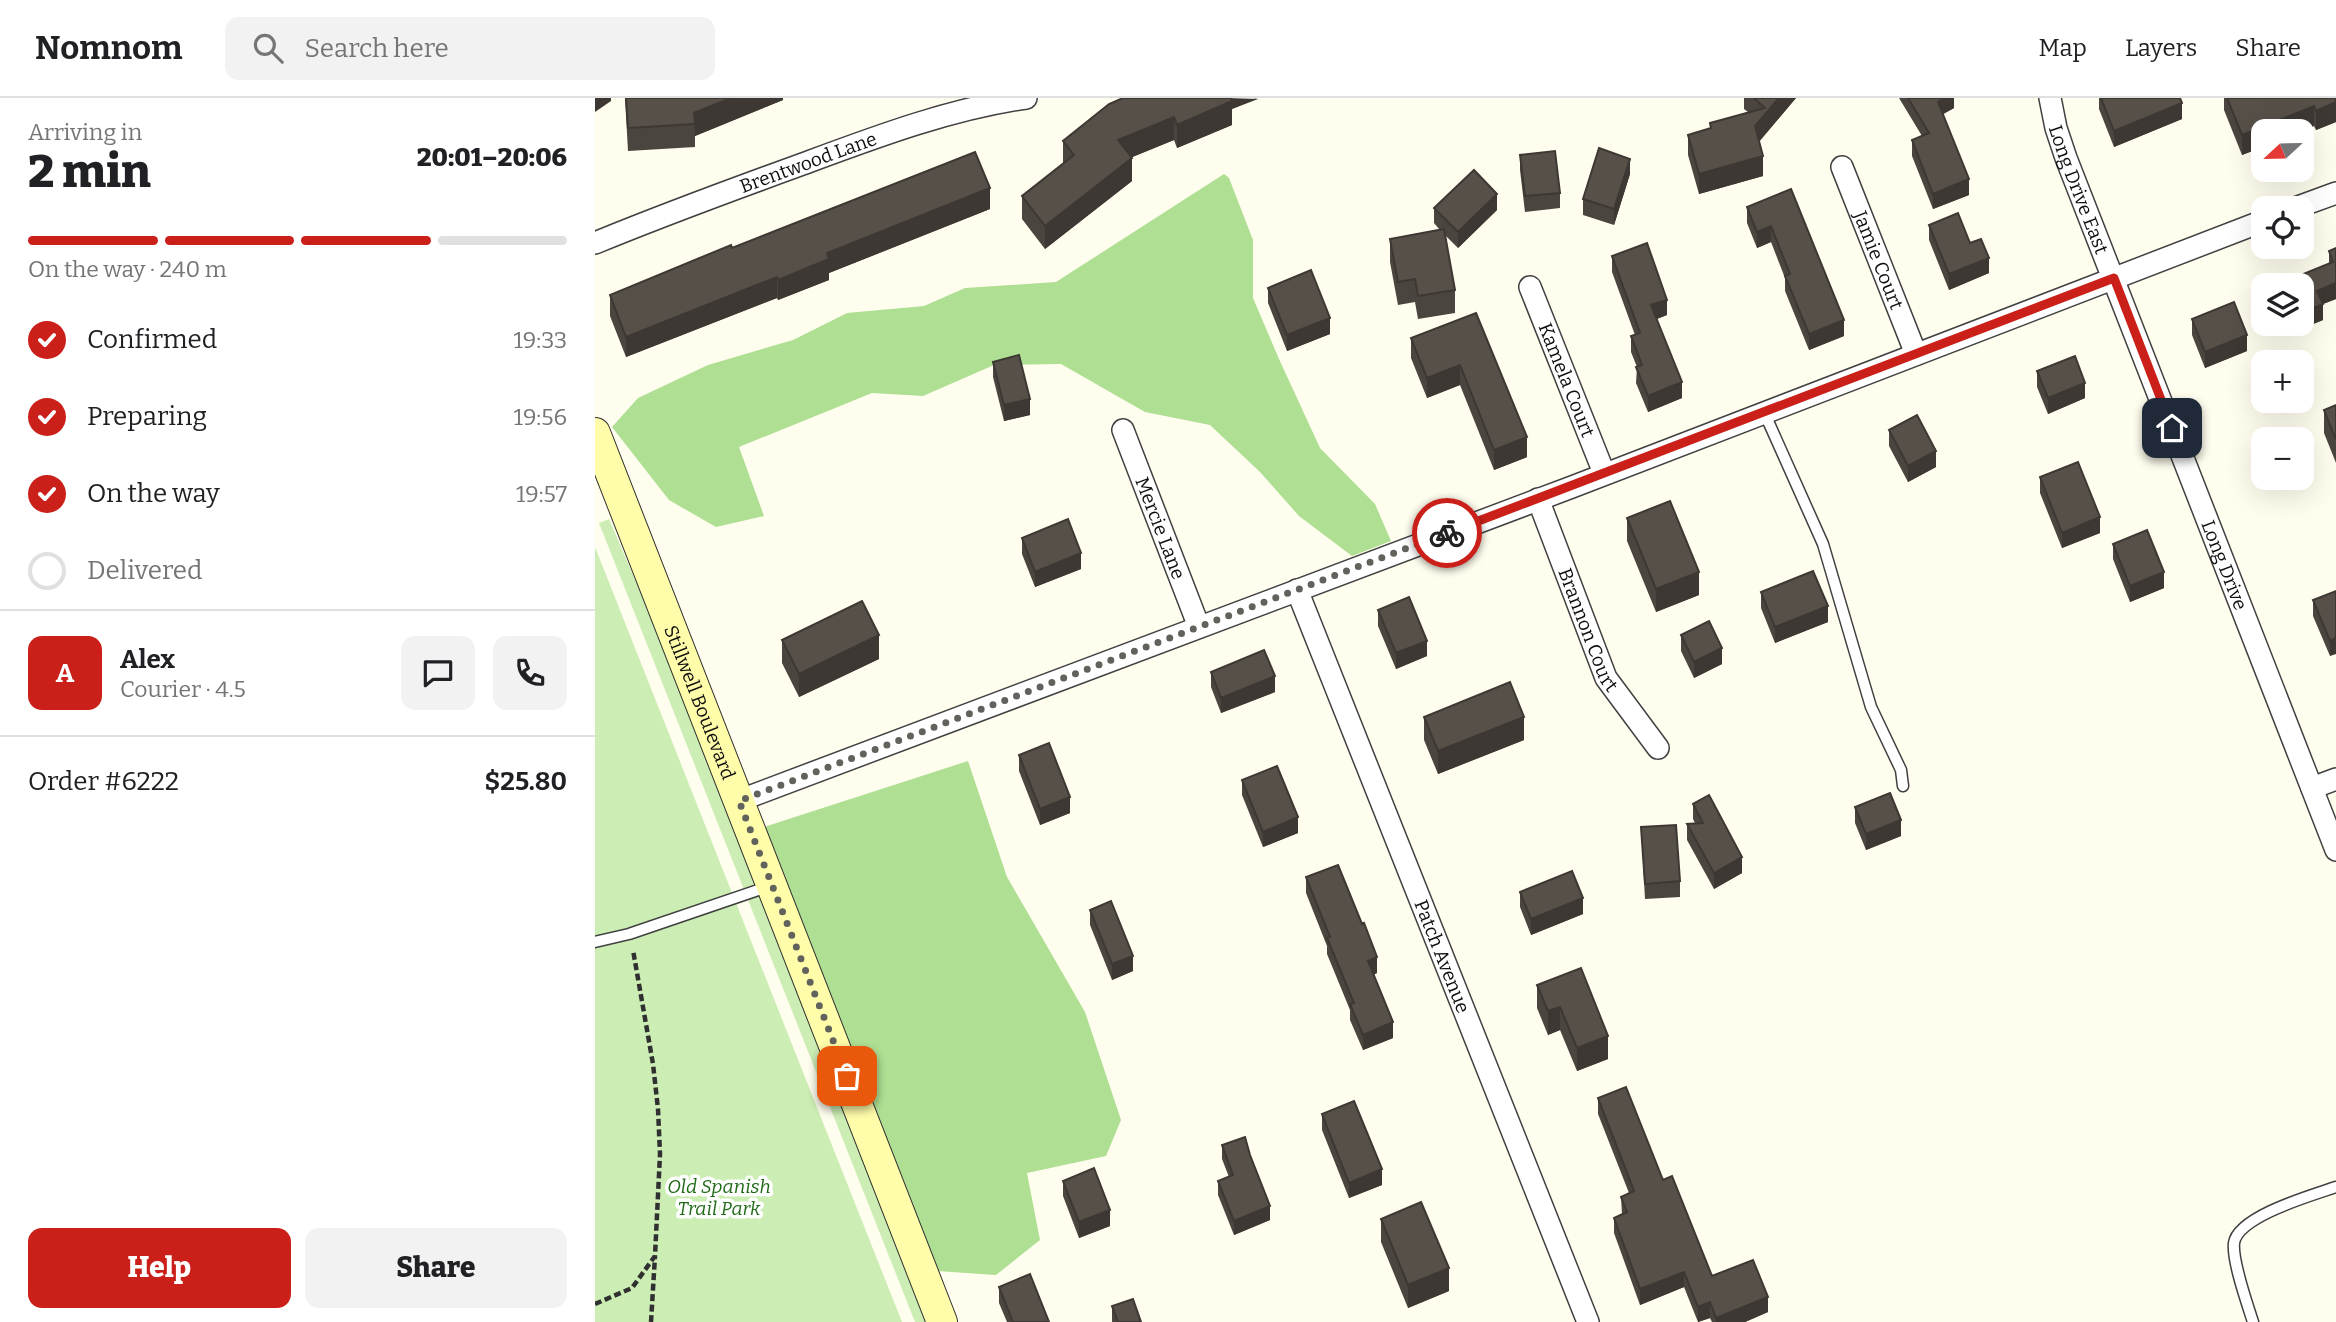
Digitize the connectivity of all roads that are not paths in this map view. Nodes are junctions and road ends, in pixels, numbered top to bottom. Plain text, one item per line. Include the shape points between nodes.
1 (1026, 98) edge
2 (2050, 98) edge
3 (1842, 167) dead end
4 (2336, 192) edge
5 (2314, 201) edge
6 (2251, 226) edge
7 (595, 243) edge
8 (2114, 278) junction
9 (1530, 287) dead end
10 (1916, 354) junction
11 (1764, 412) junction
12 (1123, 430) dead end
13 (595, 433) edge
14 (1604, 473) junction
15 (605, 487) edge
16 (1538, 499) junction
17 (1297, 590) junction
18 (1199, 627) junction
19 (1658, 748) dead end
20 (2336, 779) edge
21 (1903, 786) dead end
22 (2312, 788) junction
23 (739, 801) junction
24 (2336, 850) edge
25 (772, 885) junction
26 (595, 942) edge
27 (2336, 1187) edge
28 (941, 1322) edge
29 (1588, 1322) edge
30 (2253, 1322) edge

1 - 7 street, Brentwood Lane via 876,137
2 - 8 street, Long Drive East via 2056,128
3 - 10 street, Jamie Court
4 - 5 street
6 - 8 street
8 - 10 street
8 - 22 street, Long Drive
9 - 14 street, Kamela Court
10 - 11 street
11 - 14 street
11 - 21 lane via 1823,544 1871,707 1901,770
12 - 18 street, Mercie Lane
13 - 15 street, Stillwell Boulevard
14 - 16 street
15 - 23 street, Stillwell Boulevard
16 - 17 street
16 - 19 street, Brannon Court via 1606,678
17 - 18 street
17 - 29 street, Patch Avenue
18 - 23 street
20 - 22 street
22 - 24 street, Long Drive
23 - 25 street, Stillwell Boulevard
25 - 26 lane
25 - 28 street, Stillwell Boulevard
27 - 30 lane via 2280,1206 2241,1228 2234,1242 2239,1279

